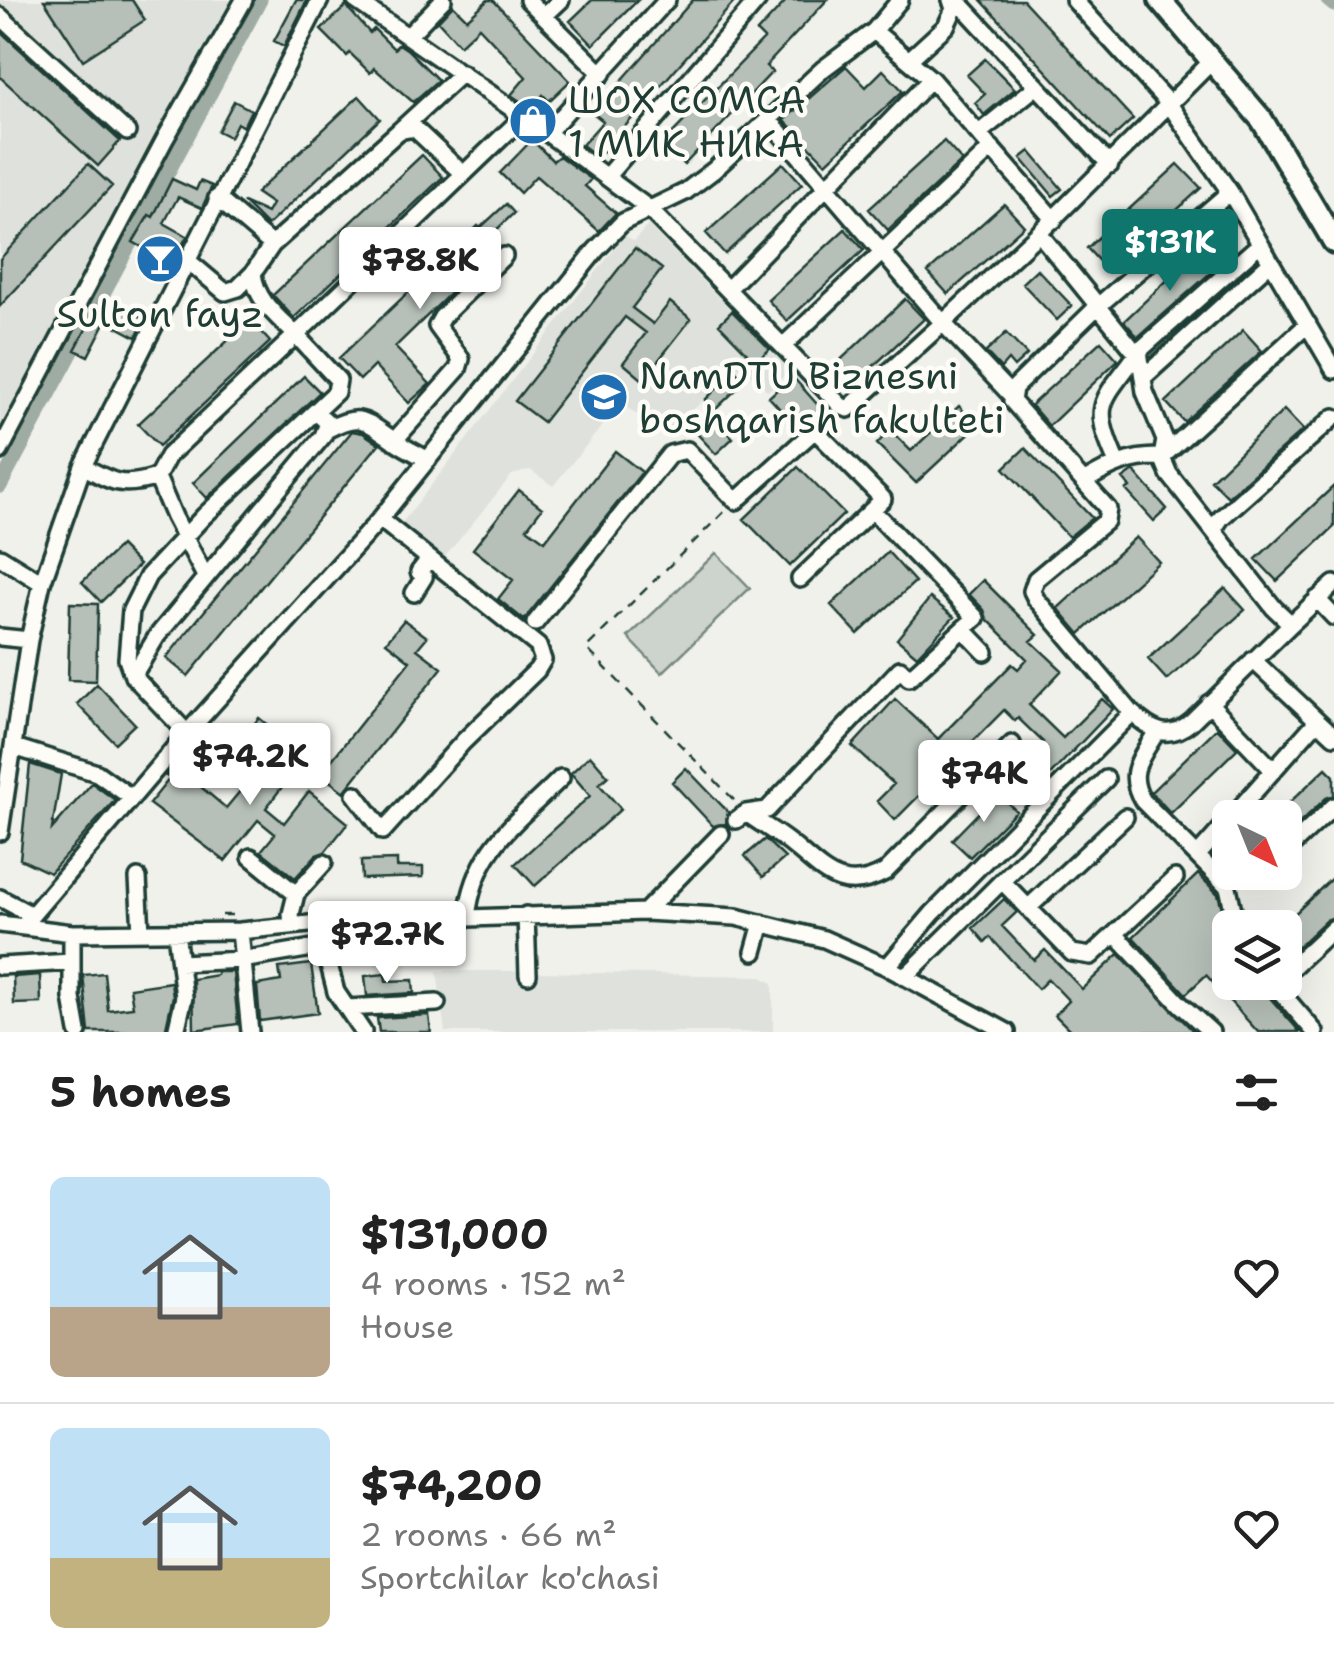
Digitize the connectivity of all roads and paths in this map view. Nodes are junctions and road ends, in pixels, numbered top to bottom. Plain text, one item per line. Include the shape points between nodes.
1 (244, 0) edge
2 (320, 0) edge
3 (355, 0) edge
4 (443, 0) edge
5 (528, 0) edge
6 (560, 0) edge
7 (666, 0) edge
8 (758, 0) edge
9 (900, 0) edge
10 (954, 0) edge
11 (1074, 0) edge
12 (1160, 0) edge
13 (0, 16) edge
14 (544, 16) junction
15 (874, 32) junction
16 (409, 35) junction
17 (910, 59) junction
18 (1214, 60) junction
19 (462, 73) junction
20 (602, 74) junction
21 (931, 79) junction
22 (1037, 86) junction
23 (1170, 104) junction
24 (523, 117) junction
25 (769, 120) junction
26 (399, 131) junction
27 (127, 132) dead end
28 (548, 132) junction
29 (980, 133) junction
30 (992, 148) junction
31 (1110, 165) junction
32 (463, 174) junction
33 (608, 176) junction
34 (828, 187) junction
35 (1230, 192) junction
36 (217, 198) junction
37 (648, 208) junction
38 (1054, 220) junction
39 (1039, 233) junction
40 (1334, 242) edge
41 (1260, 244) junction
42 (272, 245) junction
43 (882, 254) junction
44 (504, 256) dead end
45 (186, 260) junction
46 (1271, 262) junction
47 (253, 273) junction
48 (728, 289) junction
49 (1098, 306) junction
50 (943, 323) junction
51 (1308, 324) junction
52 (296, 335) junction
53 (782, 346) junction
54 (1140, 350) junction
55 (1334, 370) edge
56 (1145, 376) junction
57 (1011, 394) junction
58 (316, 412) junction
59 (1334, 417) edge
60 (328, 430) junction
61 (394, 440) junction
62 (0, 451) edge
63 (1162, 457) junction
64 (428, 460) junction
65 (1116, 462) junction
66 (83, 466) junction
67 (157, 477) junction
68 (1085, 481) junction
69 (736, 501) junction
70 (872, 510) junction
71 (380, 519) junction
72 (1213, 530) junction
73 (185, 535) junction
74 (0, 556) edge
75 (430, 559) junction
76 (205, 576) junction
77 (800, 579) dead end
78 (42, 583) junction
79 (1334, 584) edge
80 (414, 593) dead end
81 (1317, 600) junction
82 (1334, 617) edge
83 (536, 623) dead end
84 (1290, 624) junction
85 (963, 629) junction
86 (0, 637) edge
87 (29, 640) junction
88 (984, 652) dead end
89 (1253, 660) junction
90 (133, 676) junction
91 (1209, 703) junction
92 (1132, 713) junction
93 (1316, 720) junction
94 (1157, 731) junction
95 (187, 734) junction
96 (1334, 736) edge
97 (1012, 744) dead end
98 (14, 747) junction
99 (1273, 770) junction
100 (561, 778) dead end
101 (1106, 779) dead end
102 (356, 794) dead end
103 (132, 798) junction
104 (1247, 800) edge
105 (1334, 806) edge
106 (741, 817) junction
107 (1125, 817) dead end
108 (0, 832) edge
109 (721, 834) dead end
110 (1302, 836) edge
111 (1212, 840) edge
112 (1198, 856) junction
113 (251, 857) dead end
114 (324, 862) dead end
115 (138, 878) dead end
116 (1175, 878) dead end
117 (1002, 881) junction
118 (296, 894) junction
119 (0, 898) edge
120 (1028, 908) junction
121 (1234, 910) edge
122 (468, 911) junction
123 (644, 912) junction
124 (526, 915) junction
125 (27, 921) junction
126 (319, 923) junction
127 (0, 924) edge
128 (762, 924) junction
129 (292, 925) junction
130 (1334, 928) edge
131 (240, 931) junction
132 (142, 932) junction
133 (176, 932) junction
134 (72, 934) junction
135 (1115, 934) junction
136 (324, 946) junction
137 (754, 952) dead end
138 (1302, 957) edge
139 (242, 960) junction
140 (72, 962) junction
141 (180, 962) junction
142 (0, 966) edge
143 (887, 967) junction
144 (528, 975) dead end
145 (906, 977) junction
146 (1291, 1000) edge
147 (437, 1003) dead end
148 (347, 1008) junction
149 (78, 1032) edge
150 (176, 1032) edge
151 (250, 1032) edge
152 (363, 1032) edge
153 (1008, 1032) edge
154 (1211, 1032) edge
155 (1315, 1032) edge

1 - 62 street
2 - 36 street
3 - 16 street
4 - 16 street
5 - 14 street
6 - 14 street
7 - 20 street
8 - 33 street
9 - 15 street
10 - 17 street via 946,26
10 - 22 street
11 - 23 street
12 - 18 main road
13 - 27 street
14 - 20 street
15 - 17 street
15 - 25 street via 823,68
16 - 19 street
17 - 21 street
18 - 23 street
18 - 40 main road via 1277,142
19 - 24 street
19 - 26 street
20 - 28 street
21 - 29 street
21 - 34 street
22 - 29 street
22 - 31 street
23 - 31 street
23 - 35 street
24 - 28 street
24 - 32 street
25 - 34 street
25 - 37 street via 685,192
26 - 32 street via 414,128
26 - 42 street
28 - 33 street
29 - 30 street
30 - 38 street
30 - 43 street
31 - 38 street
32 - 52 street
33 - 37 street
34 - 43 street
34 - 48 street
35 - 41 street
35 - 49 street
36 - 42 street
36 - 45 street
37 - 48 street
37 - 64 street via 596,250
38 - 39 street
39 - 49 street
39 - 50 street
41 - 46 street
41 - 54 street
42 - 47 street
43 - 50 street
43 - 53 street
44 - 61 street via 442,317 437,326 457,350 458,369
45 - 47 street via 225,292
45 - 66 street
46 - 51 street
46 - 56 street
47 - 52 street via 261,300
48 - 53 street
49 - 54 street
49 - 57 street
50 - 53 street via 848,409
50 - 57 street
51 - 55 street
51 - 63 street
52 - 58 street via 338,380 336,392
52 - 67 street via 168,456
54 - 56 street
54 - 65 street via 1102,404 1100,426
56 - 63 street via 1165,440
57 - 68 street
58 - 60 street
58 - 73 street
59 - 72 street
60 - 61 street via 352,418 368,420
60 - 76 street
61 - 64 street
63 - 65 street
63 - 72 street
64 - 71 street
65 - 68 street
66 - 67 street via 112,483
66 - 78 street
67 - 73 street
68 - 92 street via 1108,509 1106,521 1036,579 1032,591
69 - 70 street via 815,430 883,499
69 - 83 street via 687,450 670,454
69 - 106 path via 586,648
70 - 77 street
70 - 85 street via 976,618
71 - 75 street
71 - 95 street
72 - 84 street
73 - 76 street
73 - 90 street via 148,576 131,610 127,658
74 - 78 street
75 - 80 street
75 - 102 street via 538,646 543,660 383,830
76 - 90 street
78 - 87 street
79 - 81 street
81 - 82 street
81 - 84 street
84 - 89 street
85 - 88 street
85 - 106 street via 909,678 900,669 767,810
86 - 87 street
87 - 98 street
89 - 91 street
89 - 93 street
90 - 95 street
91 - 94 street via 1181,731
91 - 99 street
92 - 94 street
92 - 143 street
93 - 96 street
93 - 99 street
94 - 112 street via 1136,766 1135,789
95 - 103 street
97 - 106 street via 870,880 832,878
98 - 103 street via 97,774
98 - 108 street
99 - 104 street
100 - 122 street via 488,850
101 - 117 street
103 - 125 street
105 - 110 street
107 - 120 street
109 - 123 street
111 - 112 street
112 - 121 street via 1228,888
113 - 118 street
114 - 118 street
115 - 132 street
116 - 135 street
117 - 120 street
117 - 145 street
118 - 129 street
119 - 125 street
120 - 135 street via 1072,953 1091,956
122 - 124 street
122 - 126 street
123 - 124 street
123 - 128 street
124 - 144 street
125 - 127 street
125 - 134 street
126 - 129 street
126 - 136 street
128 - 137 street
128 - 143 street via 824,939
129 - 131 street
130 - 138 street
131 - 133 street
131 - 139 street
132 - 133 street
132 - 134 street
133 - 141 street
134 - 140 street
135 - 154 street
136 - 139 street
136 - 148 street
139 - 141 street
139 - 151 street
140 - 142 street
140 - 149 street
141 - 150 street via 184,997
143 - 145 street
145 - 153 street
146 - 155 street
147 - 148 street
148 - 152 street

